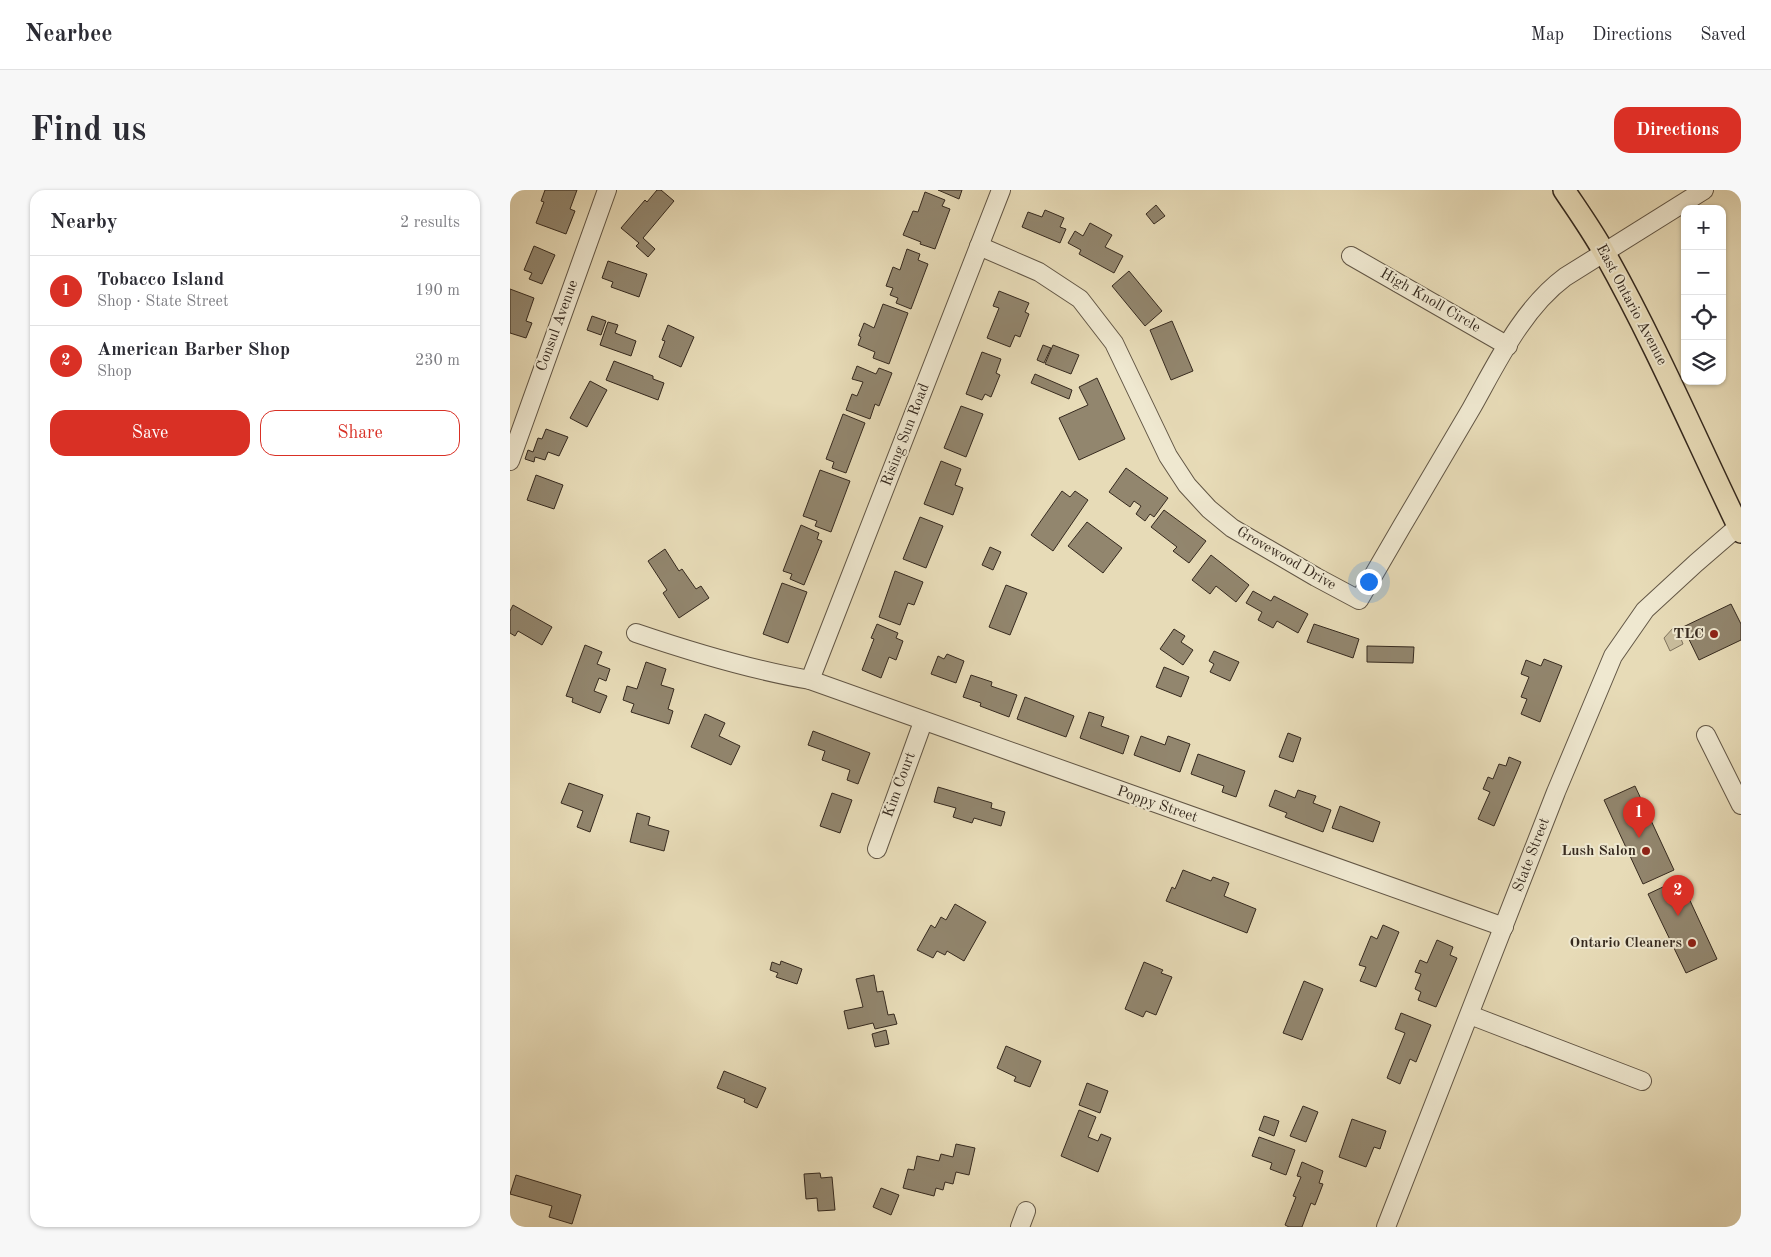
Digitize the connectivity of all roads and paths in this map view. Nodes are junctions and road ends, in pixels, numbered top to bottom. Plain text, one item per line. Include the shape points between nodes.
1 (607, 190) edge
2 (1001, 190) edge
3 (1564, 190) edge
4 (1704, 190) edge
5 (979, 246) junction
6 (1604, 253) junction
7 (1351, 256) dead end
8 (1508, 346) junction
9 (510, 461) edge
10 (1740, 528) edge
11 (636, 633) dead end
12 (810, 680) junction
13 (923, 722) junction
14 (1706, 735) dead end
15 (1741, 805) edge
16 (877, 849) dead end
17 (1504, 928) junction
18 (1470, 1015) junction
19 (1642, 1081) dead end
20 (1386, 1227) edge

1 - 9 street, Consul Avenue
2 - 5 street, Rising Sun Road
3 - 6 main road, East Ontario Avenue
4 - 6 street, Grovewood Drive
5 - 8 street, Grovewood Drive via 1040,272 1080,299 1114,343 1168,456 1209,509 1232,528 1358,600
5 - 12 street, Rising Sun Road
6 - 8 street, Grovewood Drive via 1550,288
6 - 10 main road, East Ontario Avenue via 1680,400
7 - 8 street, High Knoll Circle
10 - 17 street, State Street via 1645,610 1613,656
11 - 12 street, Poppy Street
12 - 13 street, Poppy Street
13 - 16 street, Kim Court
13 - 17 street, Poppy Street
14 - 15 street
17 - 18 street, State Street
18 - 19 street
18 - 20 street, State Street

